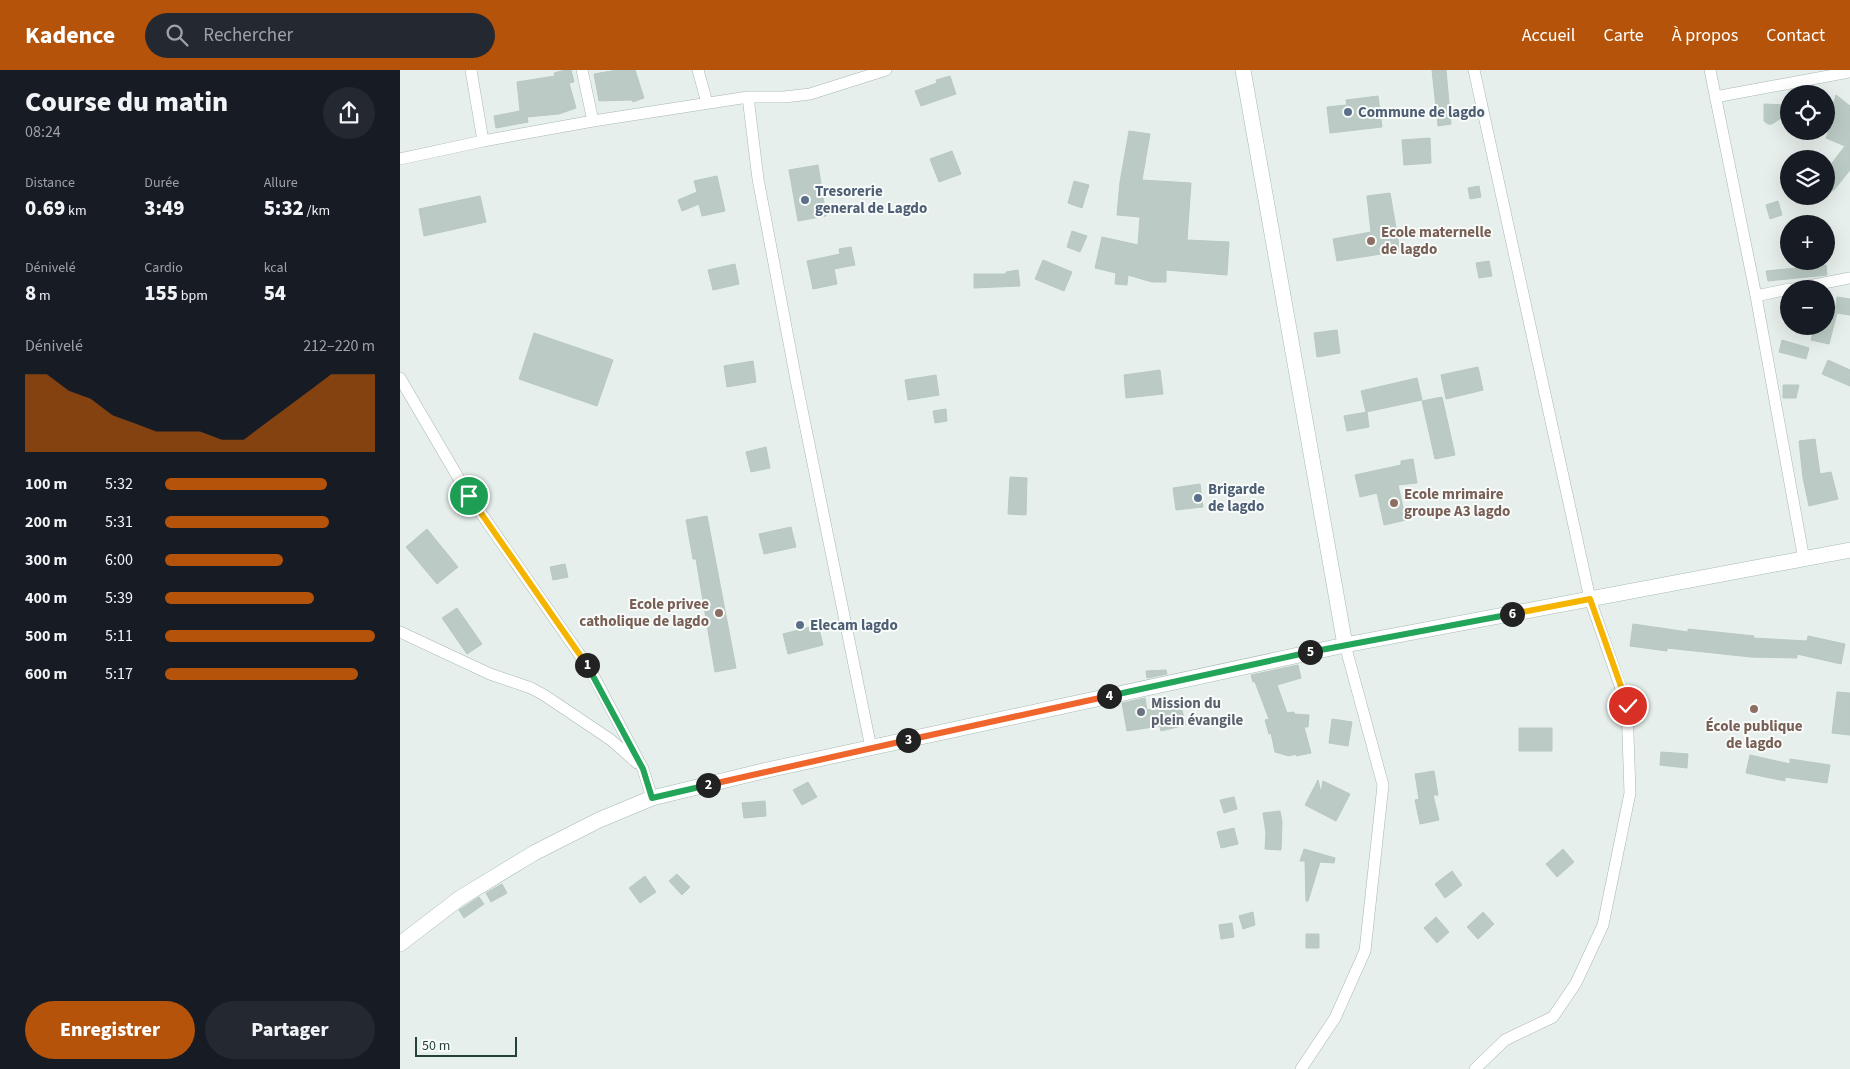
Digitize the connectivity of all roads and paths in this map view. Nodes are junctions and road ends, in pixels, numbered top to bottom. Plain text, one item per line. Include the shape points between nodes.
1 (472, 70) edge
2 (582, 70) edge
3 (698, 70) edge
4 (886, 70) edge
5 (1243, 70) edge
6 (1474, 70) edge
7 (1710, 70) edge
8 (1850, 72) edge
9 (748, 97) junction
10 (1715, 97) junction
11 (707, 103) junction
12 (593, 121) junction
13 (483, 141) junction
14 (400, 159) edge
15 (1850, 278) edge
16 (1835, 281) edge
17 (1780, 292) edge
18 (1756, 296) junction
19 (400, 378) edge
20 (1850, 550) edge
21 (1804, 560) junction
22 (1590, 599) junction
23 (400, 632) edge
24 (1345, 645) junction
25 (872, 748) junction
26 (643, 769) junction
27 (652, 798) junction
28 (400, 944) edge
29 (1301, 1069) edge
30 (1475, 1069) edge

1 - 13 street
2 - 12 street
3 - 11 street
4 - 9 street via 810,94
5 - 24 main road
6 - 22 street
7 - 10 street
8 - 10 street
9 - 11 street
9 - 25 street via 758,179 795,376
10 - 18 street
11 - 12 street
12 - 13 street
13 - 14 street
15 - 16 street
17 - 18 street
18 - 21 street
19 - 26 street via 469,496 591,671
20 - 21 main road
21 - 22 main road
22 - 24 main road
22 - 30 street via 1628,706 1630,793 1602,925 1576,983 1553,1016 1505,1040
23 - 26 street via 544,695 611,740
24 - 25 main road
24 - 29 street via 1383,785 1382,795 1365,951 1335,1018
25 - 27 main road
26 - 27 street
27 - 28 main road via 534,853 460,898

